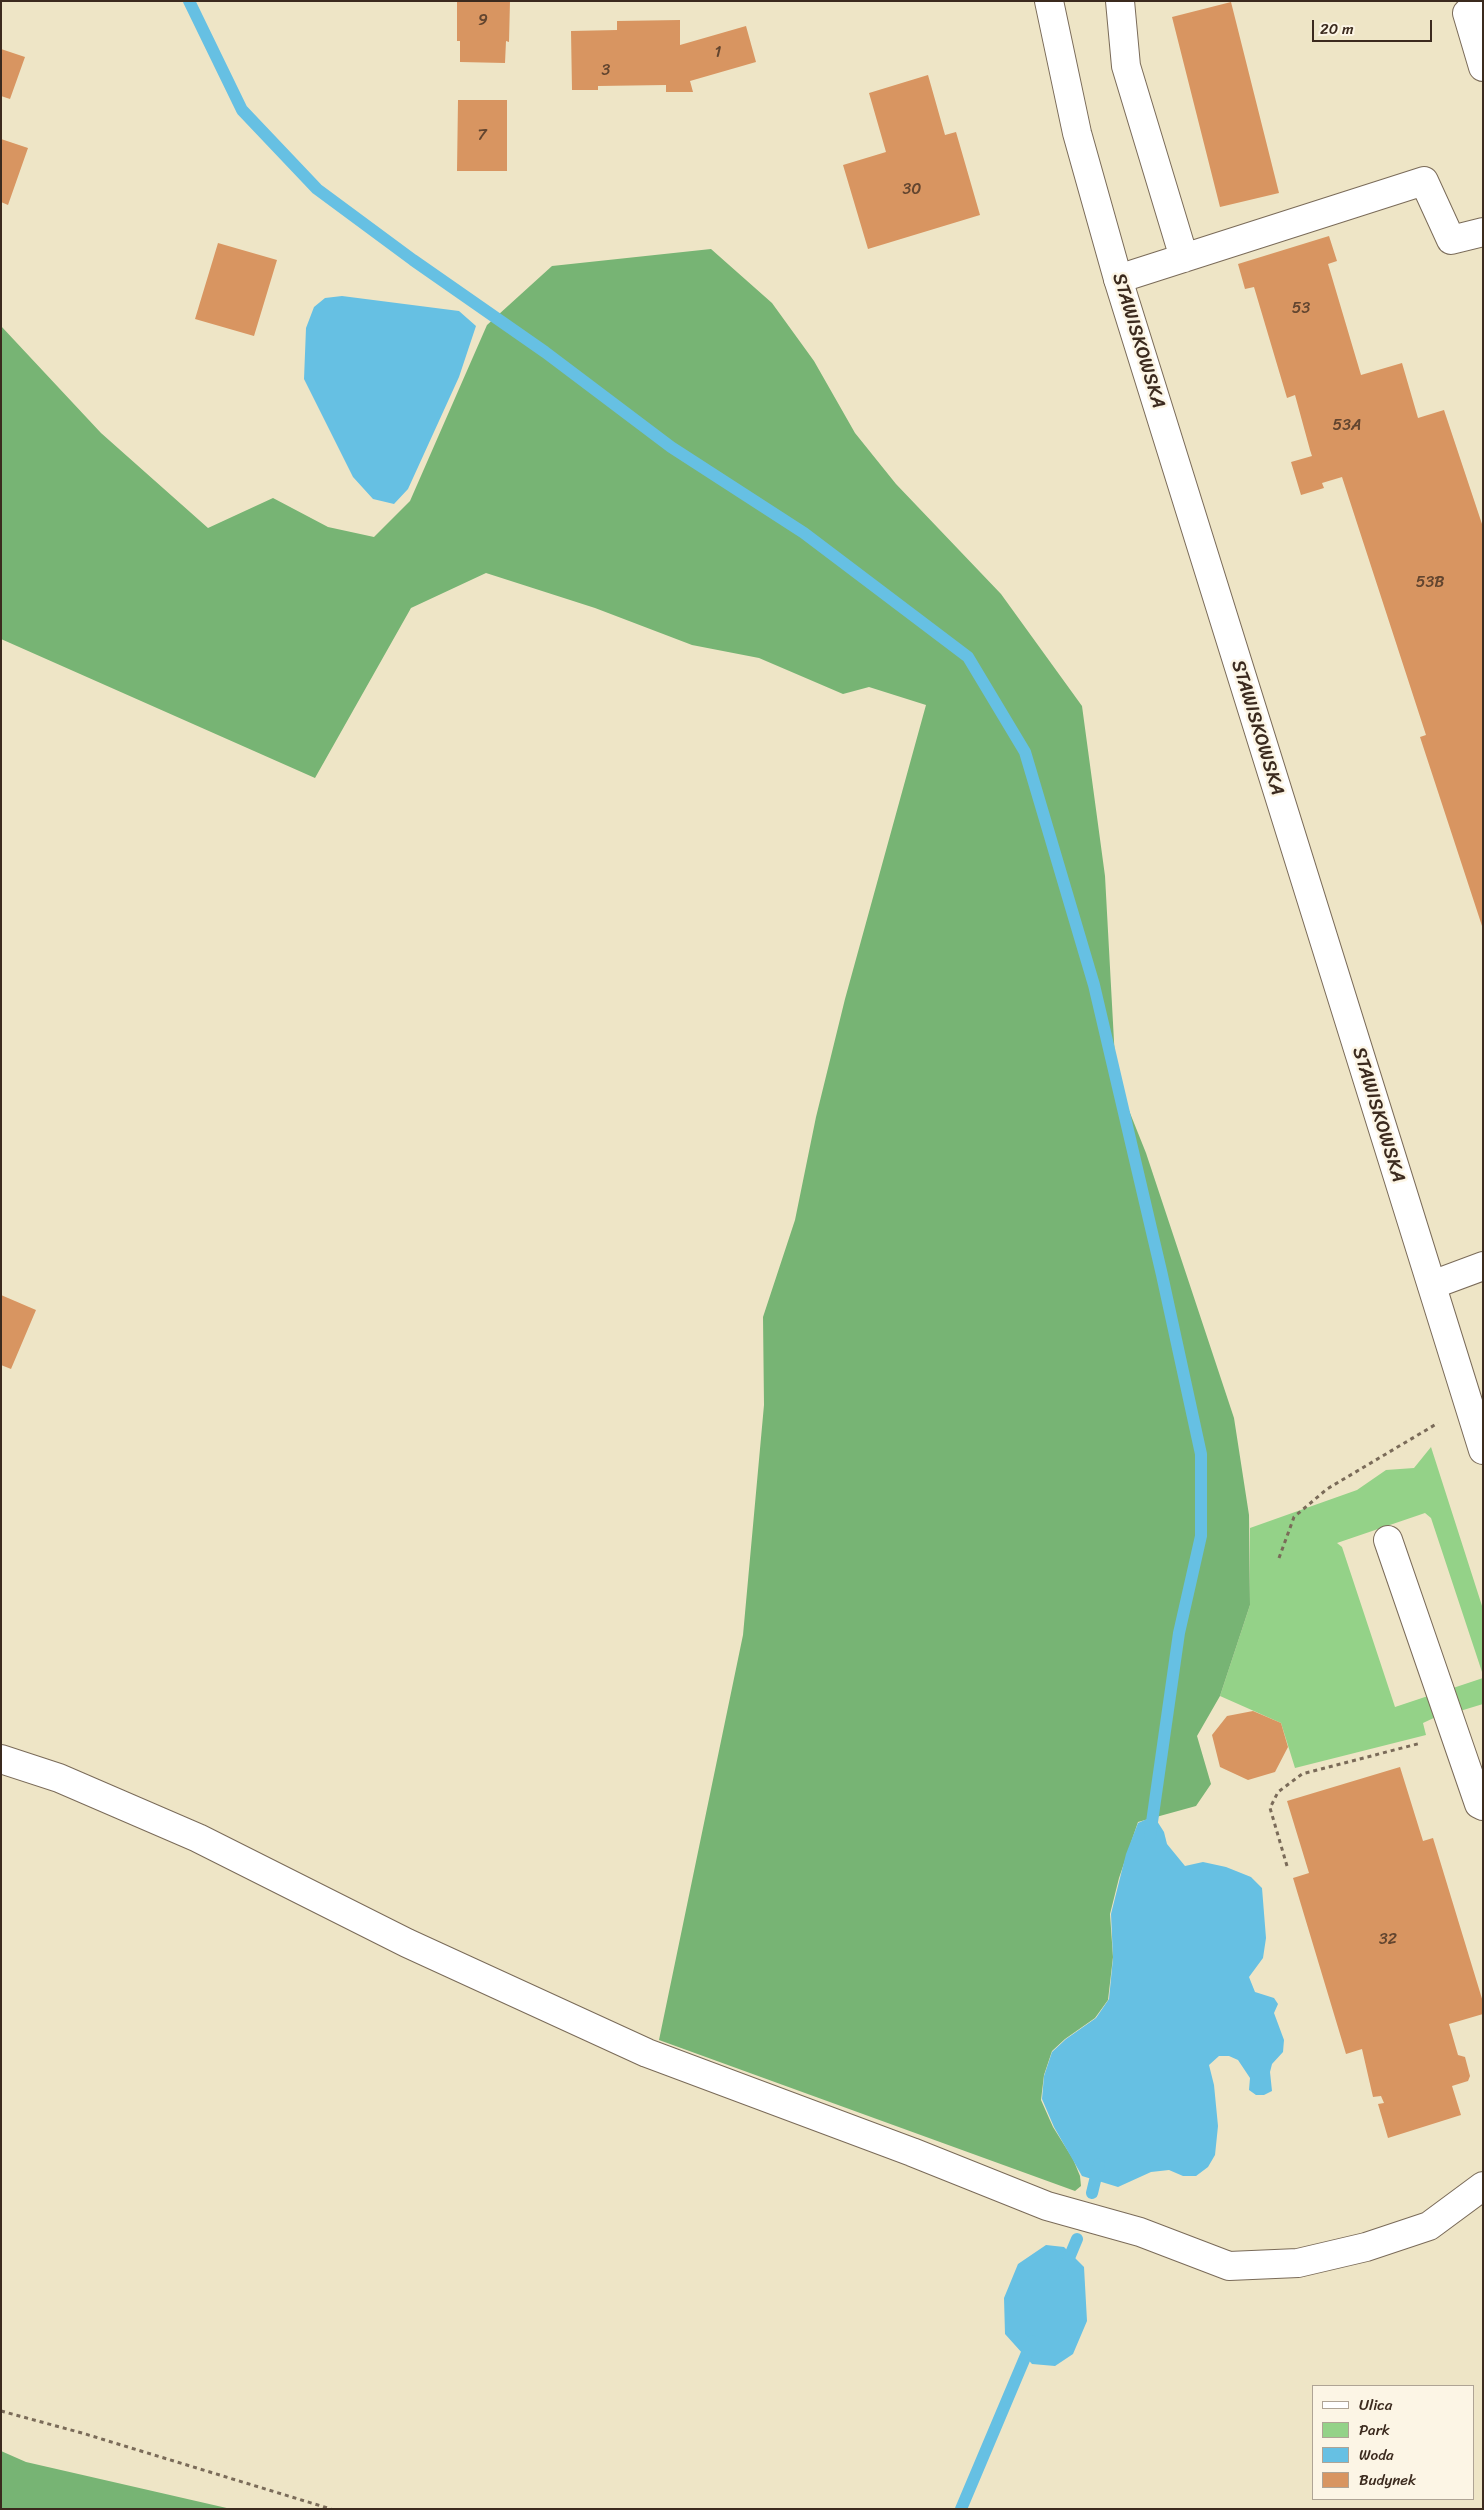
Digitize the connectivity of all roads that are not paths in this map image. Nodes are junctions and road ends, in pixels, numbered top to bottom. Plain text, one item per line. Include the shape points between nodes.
1 (1049, 1) edge
2 (1120, 1) edge
3 (1483, 9) edge
4 (1483, 67) edge
5 (1483, 232) edge
6 (1184, 258) junction
7 (1118, 279) junction
8 (1483, 1266) edge
9 (1432, 1285) junction
10 (1483, 1450) edge
11 (1388, 1540) dead end
12 (1, 1759) edge
13 (1483, 1806) edge
14 (1483, 2186) edge

1 - 7 street, STAWISKOWSKA via 1077,133
2 - 6 street via 1126,66
3 - 4 street via 1467,13
5 - 6 street via 1451,240 1424,181
6 - 7 street
7 - 9 street, STAWISKOWSKA
8 - 9 street
9 - 10 street, STAWISKOWSKA
11 - 13 street via 1479,1804
12 - 14 street via 59,1778 198,1838 407,1943 647,2053 1047,2206 1140,2232 1229,2266 1298,2263 1366,2247 1429,2226

